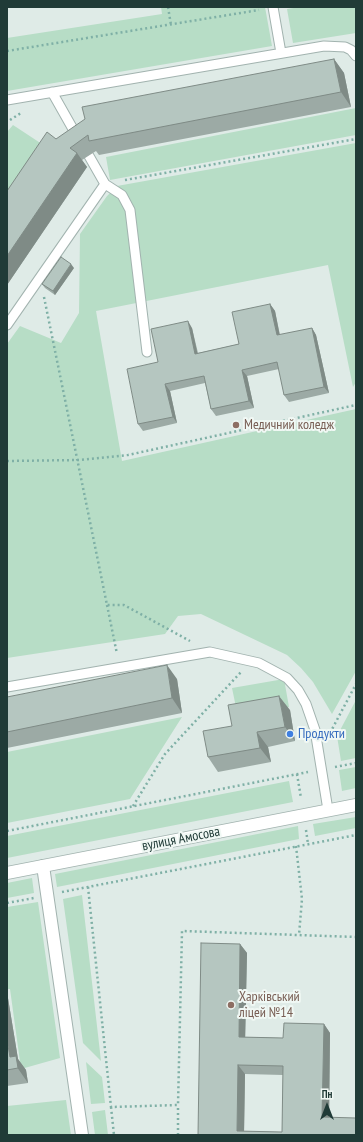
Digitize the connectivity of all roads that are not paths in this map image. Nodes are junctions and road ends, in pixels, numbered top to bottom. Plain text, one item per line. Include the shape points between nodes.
1 (273, 7) edge
2 (281, 53) junction
3 (356, 56) edge
4 (52, 92) junction
5 (7, 100) edge
6 (81, 143) edge
7 (89, 156) edge
8 (105, 184) junction
9 (7, 325) edge
10 (147, 352) dead end
11 (7, 687) edge
12 (356, 805) edge
13 (328, 810) junction
14 (42, 866) junction
15 (7, 873) edge
16 (82, 1135) edge

1 - 2 lane
2 - 3 lane via 336,45 348,47
2 - 4 lane
4 - 5 lane
4 - 6 lane
7 - 8 lane
8 - 9 lane
8 - 10 lane via 122,195 130,210
11 - 13 lane via 210,652 252,660 282,674 298,690 316,730
12 - 13 street, вулиця Амосова
13 - 14 street, вулиця Амосова
14 - 15 street, вулиця Амосова
14 - 16 street

